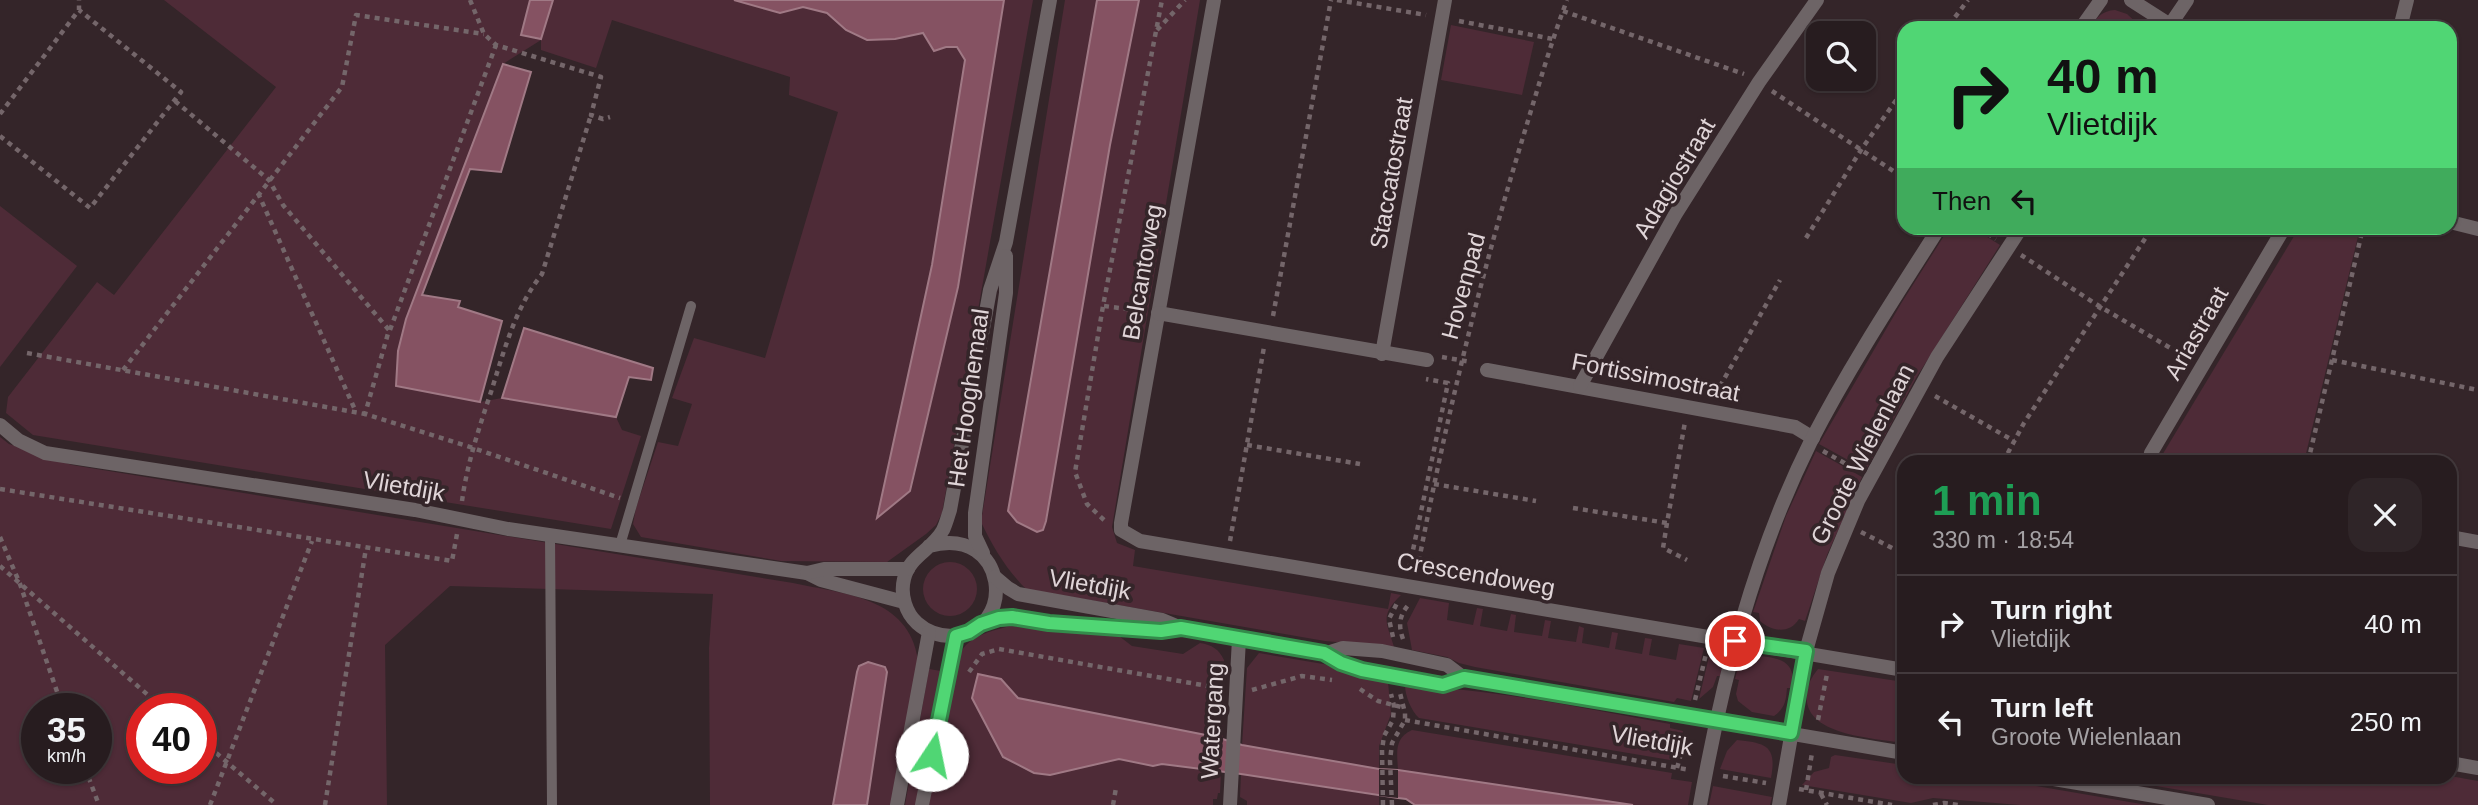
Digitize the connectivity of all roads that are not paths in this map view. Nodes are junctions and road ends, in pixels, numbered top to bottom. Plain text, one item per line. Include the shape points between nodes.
1 (1049, 0) edge
2 (1214, 0) edge
3 (1445, 0) edge
4 (1817, 0) edge
5 (2101, 0) edge
6 (2131, 0) edge
7 (2187, 0) edge
8 (2407, 0) edge
9 (2086, 21) edge
10 (2161, 21) edge
11 (2173, 21) edge
12 (2402, 21) edge
13 (2457, 224) edge
14 (2478, 229) edge
15 (1935, 235) edge
16 (2014, 235) edge
17 (2280, 235) edge
18 (1006, 242) junction
19 (691, 306) dead end
20 (1158, 313) junction
21 (1382, 354) junction
22 (1427, 360) road end
23 (1487, 370) road end
24 (1580, 386) junction
25 (0, 425) edge
26 (1815, 443) junction
27 (2151, 455) edge
28 (550, 535) junction
29 (2457, 538) edge
30 (1140, 541) joint
31 (2478, 542) edge
32 (620, 545) junction
33 (929, 547) junction
34 (985, 558) junction
35 (908, 569) junction
36 (807, 573) junction
37 (995, 576) junction
38 (904, 602) junction
39 (981, 624) junction
40 (1181, 628) junction
41 (929, 632) junction
42 (956, 636) junction
43 (1239, 639) junction
44 (1735, 641) junction
45 (1806, 651) junction
46 (1324, 653) junction
47 (1897, 669) edge
48 (1464, 678) junction
49 (1717, 722) junction
50 (1791, 733) junction
51 (1897, 752) edge
52 (2457, 764) edge
53 (2478, 768) edge
54 (2084, 784) edge
55 (552, 805) edge
56 (897, 805) edge
57 (922, 805) edge
58 (1230, 805) edge
59 (1700, 805) edge
60 (1779, 805) edge
61 (2208, 805) edge

1 - 18 street, Het Hooghemaal
2 - 20 street, Belcantoweg
3 - 21 street, Staccatostraat
4 - 24 street, Adagiostraat via 1675,215
5 - 9 street
6 - 10 street
7 - 11 street
8 - 12 street
13 - 14 street
15 - 26 street, Groote Wielenlaan via 1877,327
16 - 45 street, Groote Wielenlaan via 1889,441 1828,573
17 - 27 street, Ariastraat
18 - 33 street, Het Hooghemaal via 990,290 950,510 943,530
18 - 34 street, Het Hooghemaal via 1006,293 975,513 975,536
19 - 32 lane
20 - 21 street
20 - 30 street, Belcantoweg via 1121,523 1121,530
21 - 22 street
23 - 24 street, Fortissimostraat
24 - 26 street, Fortissimostraat via 1795,427
25 - 28 street, Vlietdijk via 45,453
26 - 44 street, Groote Wielenlaan via 1788,491
28 - 32 street, Vlietdijk
28 - 55 lane
29 - 31 street
30 - 44 street, Crescendoweg
32 - 36 street, Vlietdijk
33 - 34 street via 956,542
33 - 35 street
34 - 37 street
35 - 36 street, Vlietdijk
35 - 38 street
36 - 38 street, Vlietdijk
37 - 39 street via 995,600
37 - 40 street, Vlietdijk via 1018,594 1161,620
38 - 41 street
39 - 40 street, Vlietdijk via 1012,617 1161,631
39 - 42 street
40 - 43 street, Vlietdijk
41 - 42 street
41 - 56 street
42 - 57 street
43 - 46 street, Vlietdijk
43 - 58 street, Watergang
44 - 45 street, Crescendoweg
44 - 49 street, Groote Wielenlaan
45 - 47 street, Crescendoweg
45 - 50 street, Groote Wielenlaan
46 - 48 street, Vlietdijk via 1341,663 1443,685
46 - 48 street, Vlietdijk via 1367,649 1447,665
48 - 49 street, Vlietdijk
49 - 50 street, Vlietdijk
49 - 59 street, Groote Wielenlaan
50 - 51 street, Vlietdijk
50 - 60 street, Groote Wielenlaan
52 - 53 street
54 - 61 street

